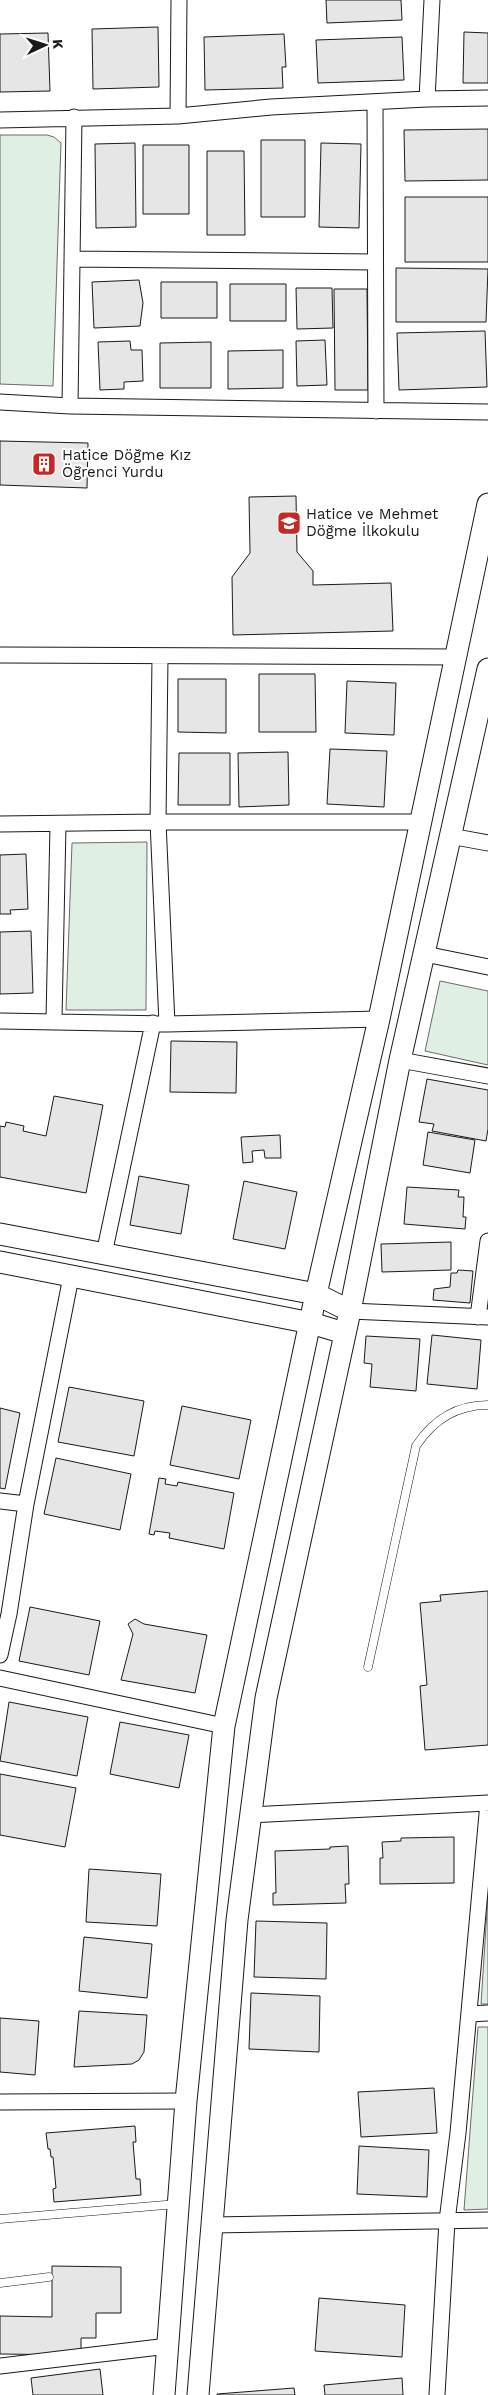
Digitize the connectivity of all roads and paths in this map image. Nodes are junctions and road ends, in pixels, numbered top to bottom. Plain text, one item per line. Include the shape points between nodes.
1 (179, 0) edge
2 (432, 0) edge
3 (427, 98) junction
4 (488, 98) edge
5 (375, 102) junction
6 (178, 116) junction
7 (74, 117) junction
8 (0, 120) edge
9 (72, 259) junction
10 (375, 262) junction
11 (0, 402) edge
12 (70, 406) junction
13 (376, 411) junction
14 (488, 412) edge
15 (488, 504) edge
16 (0, 655) edge
17 (160, 657) junction
18 (456, 657) junction
19 (488, 669) edge
20 (158, 822) junction
21 (421, 822) junction
22 (0, 824) edge
23 (58, 825) junction
24 (450, 836) junction
25 (488, 843) edge
26 (425, 954) junction
27 (488, 967) edge
28 (379, 1019) junction
29 (0, 1020) edge
30 (54, 1020) junction
31 (160, 1023) junction
32 (400, 1060) junction
33 (488, 1076) edge
34 (0, 1234) edge
35 (488, 1241) edge
36 (104, 1254) junction
37 (0, 1262) edge
38 (71, 1277) junction
39 (316, 1294) junction
40 (350, 1312) junction
41 (483, 1317) edge
42 (311, 1323) junction
43 (344, 1333) junction
44 (488, 1405) edge
45 (0, 1501) edge
46 (26, 1504) junction
47 (0, 1655) edge
48 (368, 1667) dead end
49 (0, 1678) edge
50 (224, 1726) junction
51 (488, 1803) edge
52 (250, 1815) junction
53 (488, 2013) edge
54 (469, 2014) junction
55 (186, 2101) junction
56 (0, 2102) edge
57 (179, 2204) junction
58 (0, 2220) edge
59 (488, 2220) edge
60 (447, 2221) junction
61 (212, 2225) junction
62 (50, 2277) dead end
63 (0, 2283) edge
64 (168, 2346) junction
65 (0, 2366) edge
66 (164, 2395) edge
67 (198, 2395) edge
68 (437, 2395) edge

1 - 6 street
2 - 3 street
3 - 4 street
3 - 5 street
5 - 6 street
5 - 10 street
6 - 7 street
7 - 8 street
7 - 9 street
9 - 10 street
9 - 12 street
10 - 13 street
11 - 12 street
12 - 13 street
13 - 14 street
15 - 18 main road
16 - 17 street
17 - 18 street
17 - 20 street
18 - 21 main road
19 - 24 main road
20 - 21 street
20 - 23 street
20 - 31 street
21 - 28 main road
22 - 23 street
23 - 30 street
24 - 25 street
24 - 26 main road
26 - 27 street
26 - 32 main road
28 - 31 street
28 - 39 main road
29 - 30 street
30 - 31 street
31 - 36 street
32 - 33 street
32 - 40 main road
34 - 36 main road
35 - 41 street
36 - 39 main road
37 - 38 main road
38 - 42 main road
38 - 46 street
39 - 40 main road
39 - 42 main road
40 - 41 street
40 - 43 main road
42 - 43 main road
42 - 50 main road
43 - 52 main road via 266,1698
44 - 48 lane via 468,1406 449,1413 430,1427 416,1446
45 - 46 street
46 - 47 street
49 - 50 street
50 - 55 main road
51 - 52 street
51 - 54 street
52 - 61 main road via 236,1920
53 - 54 street
54 - 60 street
55 - 56 street
55 - 57 main road
57 - 58 lane
57 - 64 main road
59 - 60 street
60 - 61 street
60 - 68 street
61 - 67 main road
62 - 63 lane
64 - 65 street
64 - 66 main road

